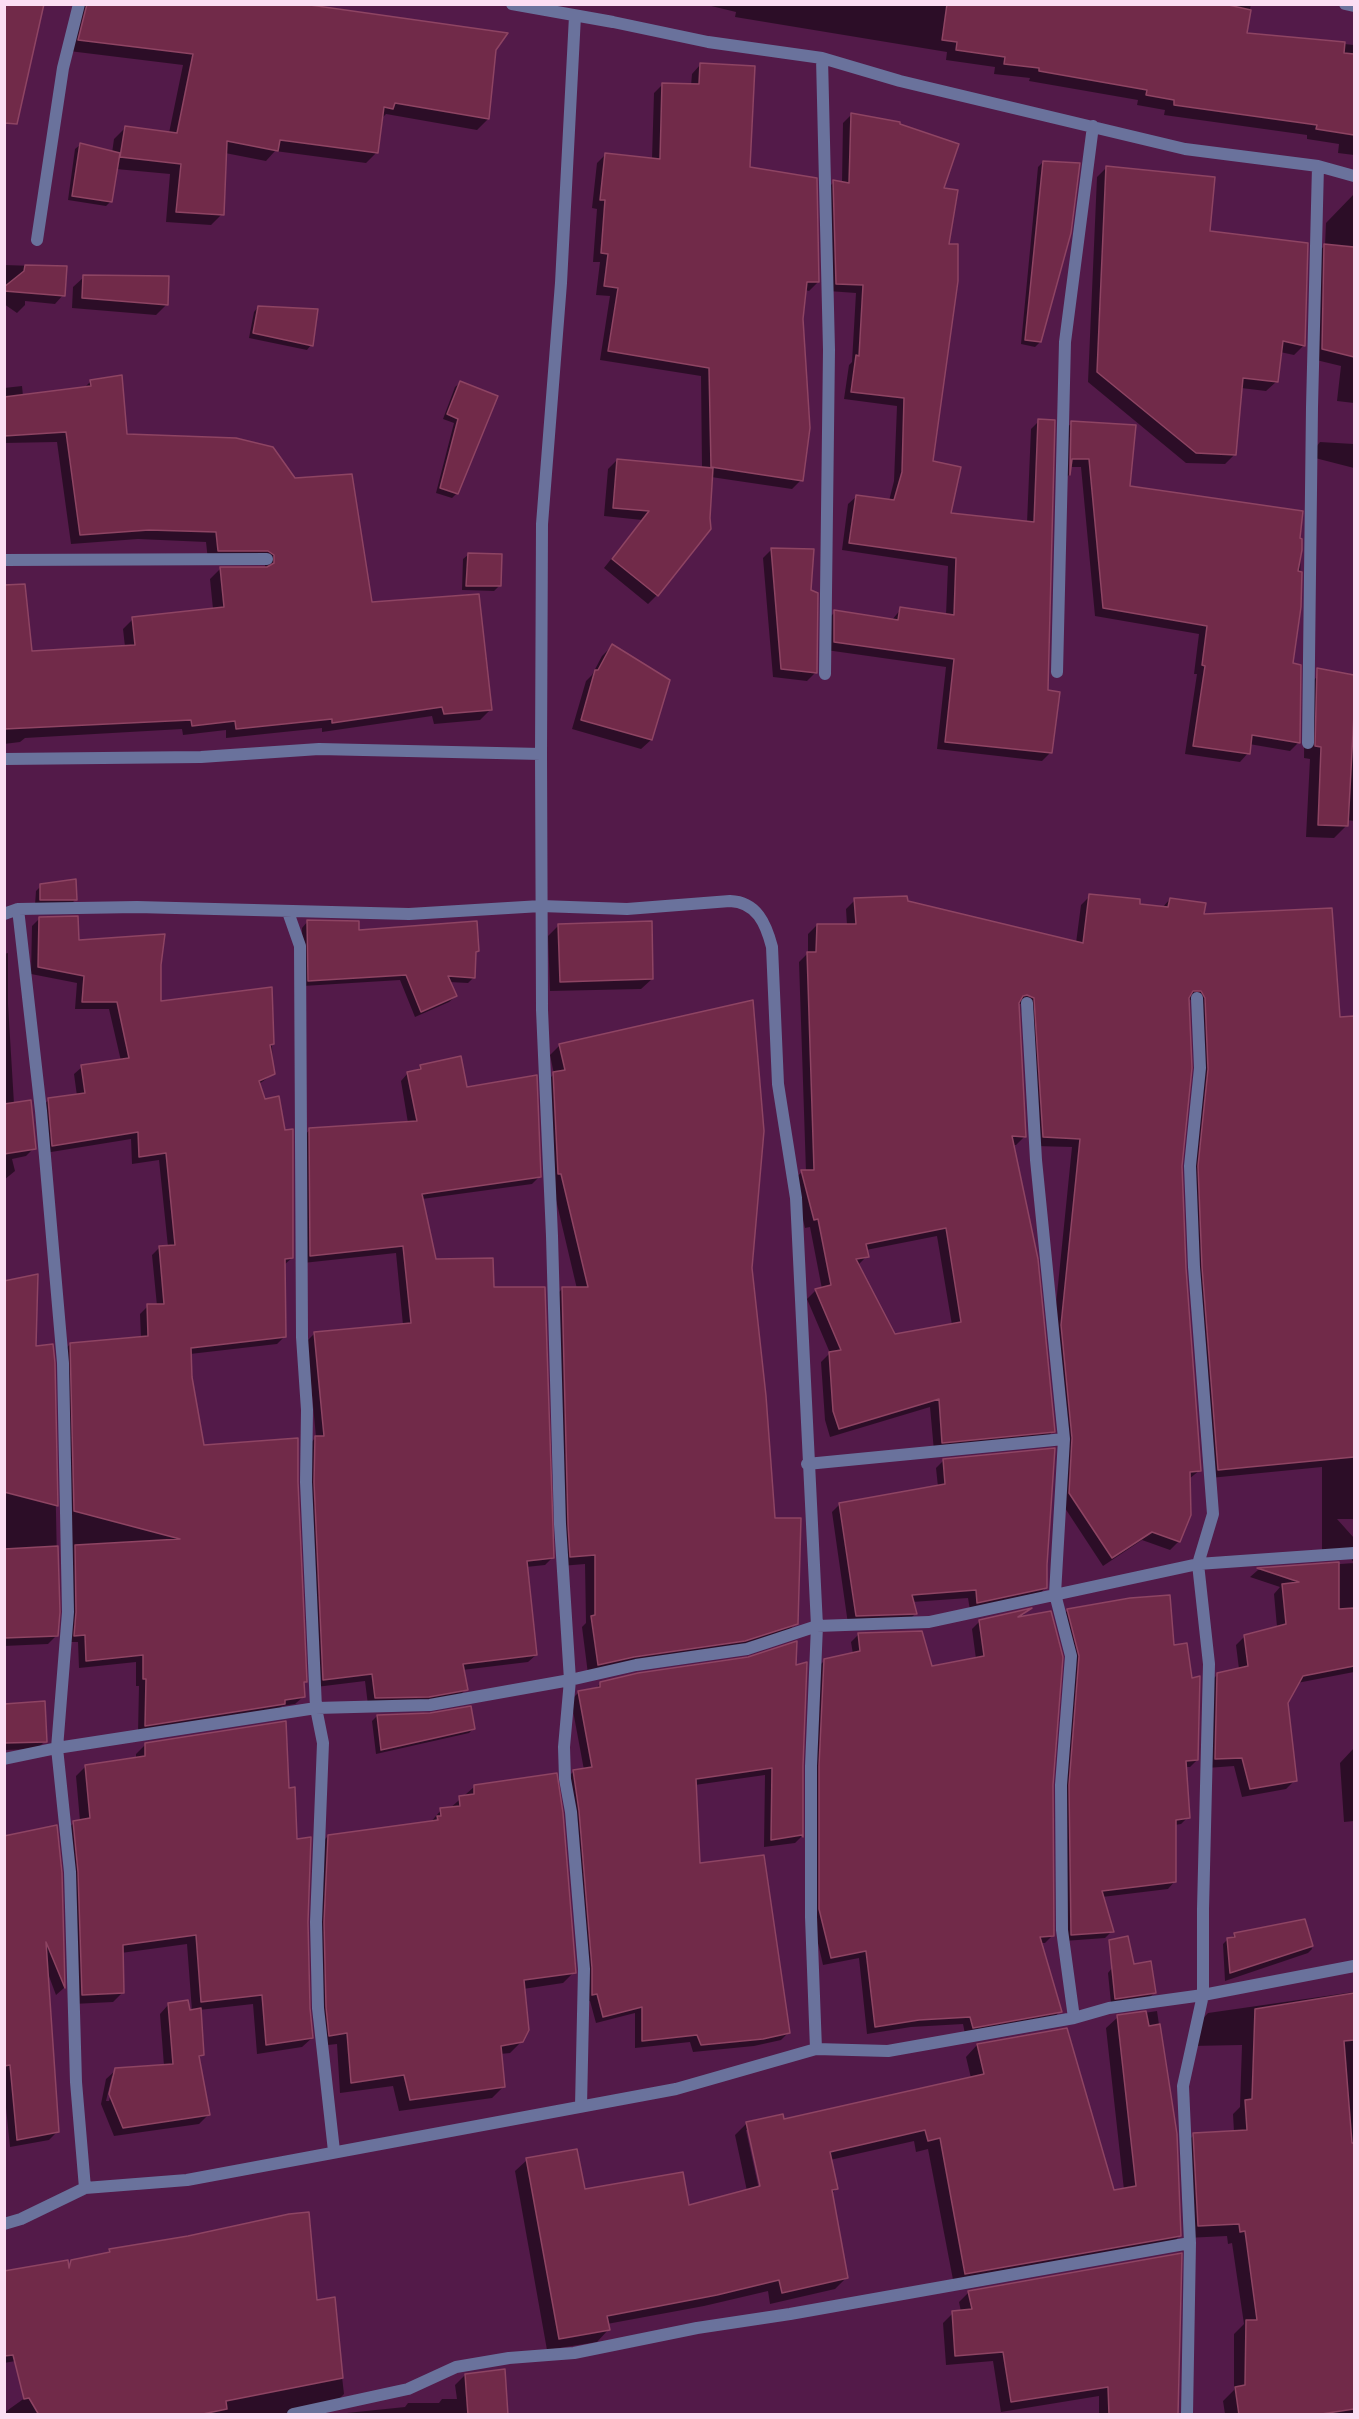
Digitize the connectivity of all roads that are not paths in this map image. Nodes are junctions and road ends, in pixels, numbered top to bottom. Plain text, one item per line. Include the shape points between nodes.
1 (79, 4) edge
2 (1345, 4) edge
3 (516, 5) edge
4 (1354, 6) edge
5 (575, 16) junction
6 (822, 58) junction
7 (1093, 126) junction
8 (1318, 166) junction
9 (1354, 176) edge
10 (37, 240) dead end
11 (267, 559) dead end
12 (4, 560) edge
13 (1057, 672) dead end
14 (825, 674) dead end
15 (1308, 743) dead end
16 (541, 754) junction
17 (4, 759) edge
18 (541, 906) junction
19 (18, 909) junction
20 (288, 912) junction
21 (4, 914) edge
22 (1197, 998) dead end
23 (1027, 1003) dead end
24 (1064, 1439) junction
25 (807, 1464) junction
26 (1354, 1553) edge
27 (1198, 1564) junction
28 (1055, 1594) junction
29 (817, 1626) junction
30 (570, 1680) junction
31 (316, 1708) junction
32 (57, 1748) junction
33 (4, 1759) edge
34 (1354, 1966) edge
35 (1203, 1995) junction
36 (1074, 2018) junction
37 (816, 2049) junction
38 (581, 2106) junction
39 (334, 2151) junction
40 (85, 2188) junction
41 (4, 2224) edge
42 (1190, 2243) junction
43 (293, 2415) edge
44 (1187, 2415) edge

1 - 10 street via 63,68
2 - 4 street
3 - 5 street
5 - 6 street via 708,42
5 - 16 street via 561,284 542,524
6 - 7 street via 900,81
6 - 14 street via 829,350
7 - 8 street via 1185,149
7 - 13 street via 1065,342
8 - 9 street
8 - 15 street
11 - 12 street
16 - 17 street via 319,749 201,757
16 - 18 street
18 - 20 street via 428,914
18 - 25 street via 627,909 739,901 767,925 772,947 778,1084 796,1197
18 - 30 street via 560,1524
19 - 20 street via 136,907
19 - 21 street
19 - 32 street via 63,1363 68,1612
20 - 31 street via 300,946 302,1337
22 - 27 street via 1200,1068 1190,1166 1213,1514
23 - 24 street via 1036,1160
24 - 25 street
24 - 28 street
25 - 29 street
26 - 27 street
27 - 28 street
27 - 35 street via 1209,1665
28 - 29 street via 929,1622
28 - 36 street via 1071,1656 1061,1785 1062,1930
29 - 30 street via 747,1649 636,1665
29 - 37 street via 811,1766
30 - 31 street via 430,1705
30 - 38 street via 564,1748 584,1969
31 - 32 street
31 - 39 street via 323,1743 316,1922 318,2008
32 - 33 street
32 - 40 street via 70,1872 76,2082
34 - 35 street
35 - 36 street via 1109,2008
35 - 42 street via 1183,2086
36 - 37 street via 888,2050
37 - 38 street via 676,2090
38 - 39 street
39 - 40 street via 187,2180
40 - 41 street
42 - 43 street via 574,2353 456,2367 408,2389
42 - 44 street

